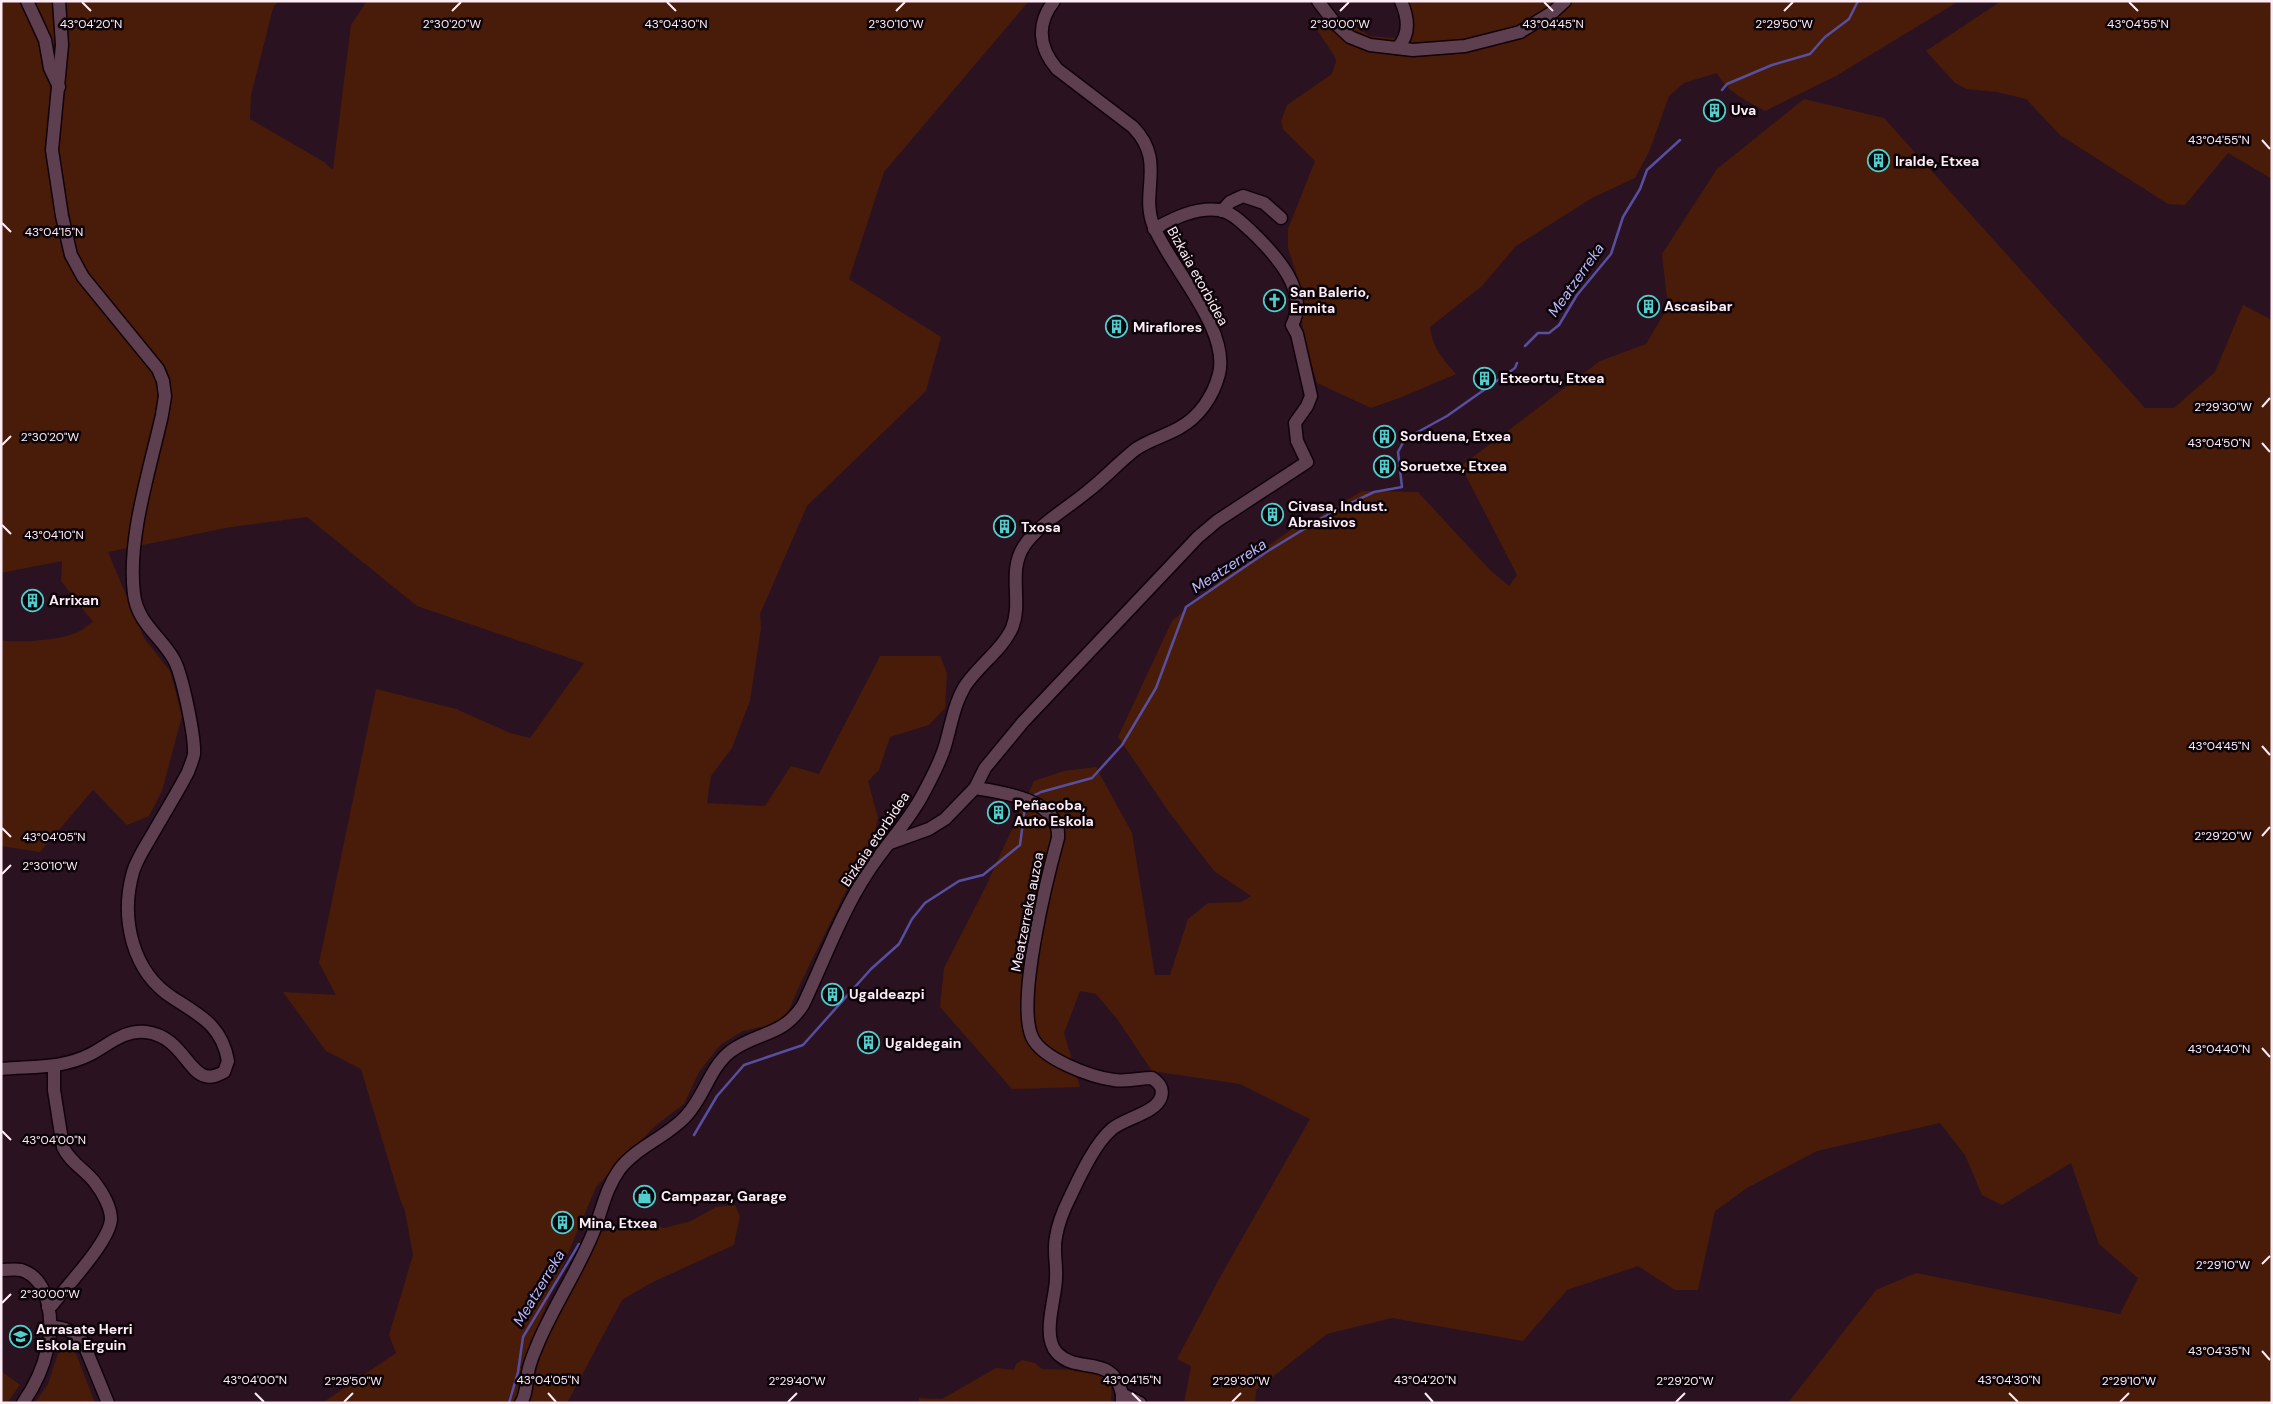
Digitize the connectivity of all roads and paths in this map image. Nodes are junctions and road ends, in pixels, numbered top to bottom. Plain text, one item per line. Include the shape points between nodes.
1 (26, 1) edge
2 (59, 1) edge
3 (1054, 1) edge
4 (1318, 1) edge
5 (1401, 1) edge
6 (1566, 1) edge
7 (1397, 48) junction
8 (59, 87) junction
9 (1222, 211) junction
10 (1281, 218) dead end
11 (1154, 229) junction
12 (975, 788) junction
13 (890, 843) junction
14 (54, 1066) junction
15 (1, 1069) edge
16 (1, 1270) edge
17 (48, 1307) junction
18 (49, 1326) junction
19 (1122, 1398) edge
20 (23, 1403) edge
21 (108, 1403) edge
22 (521, 1403) edge
23 (1140, 1403) edge

1 - 8 street via 45,40 52,73
2 - 8 street via 62,44
3 - 11 street, Bizkaia etorbidea via 1043,17 1041,34 1049,60 1143,137 1151,166 1150,218
4 - 7 street via 1350,37 1370,45
5 - 7 street via 1408,27
6 - 7 street via 1520,32 1465,46
8 - 14 street via 52,150 60,208 72,255 83,277 158,369 165,396 137,532 134,596 143,620 174,659 194,754 188,772 133,872 128,894 132,941 141,966 152,980 164,992 207,1020 219,1033 228,1061 224,1072 206,1076 174,1044 144,1031 122,1036 77,1060
9 - 10 street via 1230,202 1243,196 1264,203
9 - 11 street via 1195,211
9 - 12 street via 1236,218 1274,253 1297,299 1298,314 1292,325 1297,334 1311,396 1295,423 1297,440 1307,462 1217,520 1198,537 1017,729 985,768
11 - 13 street, Bizkaia etorbidea via 1190,288 1217,342 1220,357 1214,390 1192,419 1138,447 1024,546 1015,571 1015,617 1011,630 965,686 956,704 938,765 909,819
12 - 13 street via 936,826
12 - 19 street, Meatzerreka auzoa via 1009,793 1028,801 1048,813 1058,826 1030,972 1027,1013 1032,1037 1050,1054 1079,1070 1116,1081 1152,1078 1161,1086 1158,1103 1122,1122 1105,1136 1070,1197 1055,1239 1056,1281 1050,1330 1054,1349 1064,1358 1107,1370 1119,1382
13 - 22 street, Bizkaia etorbidea via 856,891 795,1018 730,1052 708,1079 688,1115 630,1159 611,1181 594,1233 539,1341
14 - 15 street
14 - 17 street via 63,1147 66,1154 96,1183 111,1220 84,1269
16 - 17 street via 20,1270 39,1282 45,1291
17 - 18 street
18 - 20 street via 48,1349 40,1373
18 - 21 street via 70,1330 83,1342
19 - 23 street

